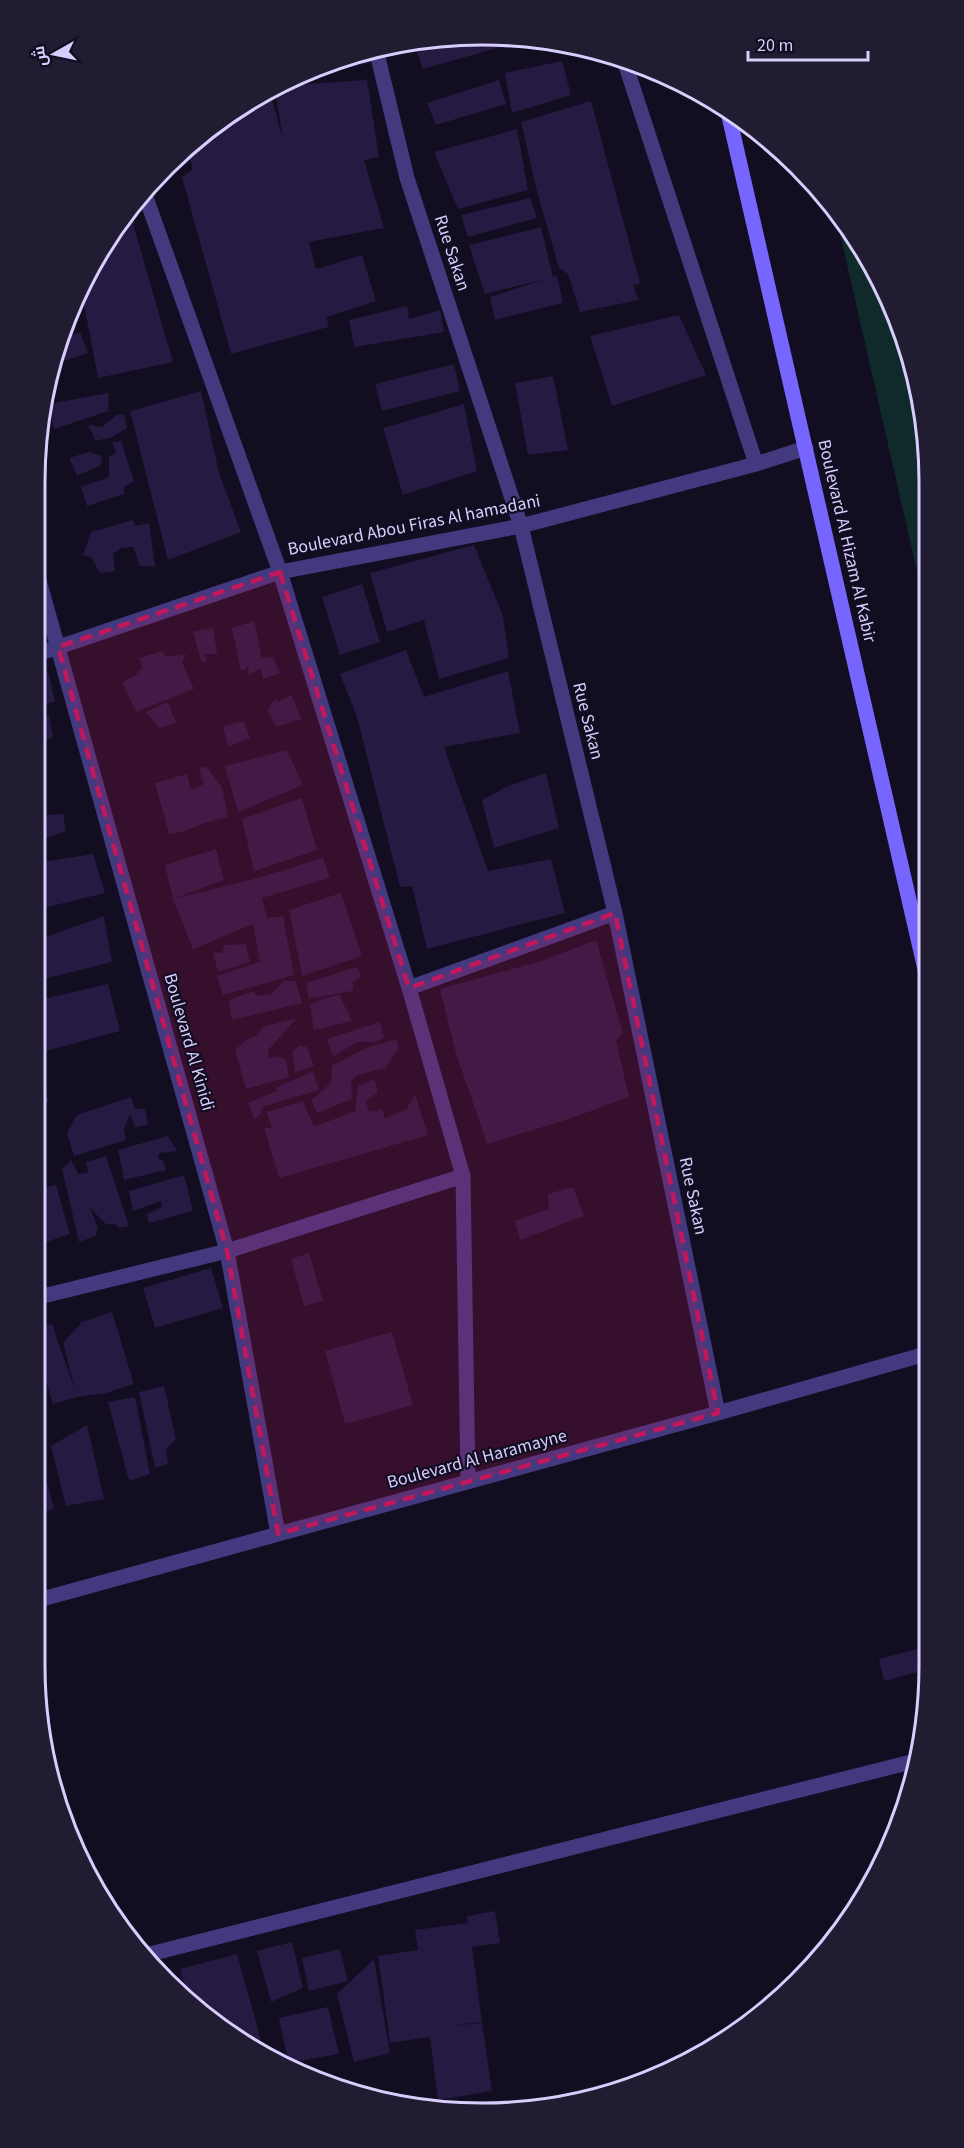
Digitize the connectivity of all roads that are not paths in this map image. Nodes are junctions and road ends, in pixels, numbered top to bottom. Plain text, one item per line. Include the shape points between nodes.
1 (378, 58) edge
2 (627, 70) edge
3 (731, 123) edge
4 (147, 201) edge
5 (806, 448) junction
6 (756, 464) junction
7 (521, 526) junction
8 (280, 572) junction
9 (45, 603) edge
10 (58, 647) junction
11 (45, 651) edge
12 (615, 913) junction
13 (919, 943) edge
14 (409, 988) junction
15 (463, 1176) junction
16 (226, 1251) junction
17 (45, 1295) edge
18 (919, 1356) edge
19 (718, 1413) junction
20 (468, 1481) junction
21 (278, 1534) junction
22 (45, 1598) edge
23 (908, 1763) edge
24 (152, 1953) edge

1 - 7 street, Rue Sakan via 407,178
2 - 6 street
3 - 5 main road, Boulevard Al Hizam Al Kabir
4 - 8 street
5 - 6 street, Boulevard Abou Firas Al hamadani
5 - 13 main road, Boulevard Al Hizam Al Kabir
6 - 7 street, Boulevard Abou Firas Al hamadani
7 - 8 street, Boulevard Abou Firas Al hamadani
7 - 12 street, Rue Sakan
8 - 10 street, Boulevard Abou Firas Al hamadani
8 - 14 street
9 - 10 street, Boulevard Al Kinidi
10 - 11 street, Boulevard Abou Firas Al hamadani
10 - 16 street, Boulevard Al Kinidi
12 - 14 street
12 - 19 street, Rue Sakan
14 - 15 street
15 - 16 street
15 - 20 street
16 - 17 street
16 - 21 street, Boulevard Al Kinidi
18 - 19 street, Boulevard Al Haramayne
19 - 20 street, Boulevard Al Haramayne
20 - 21 street, Boulevard Al Haramayne
21 - 22 street, Boulevard Al Haramayne
23 - 24 street

